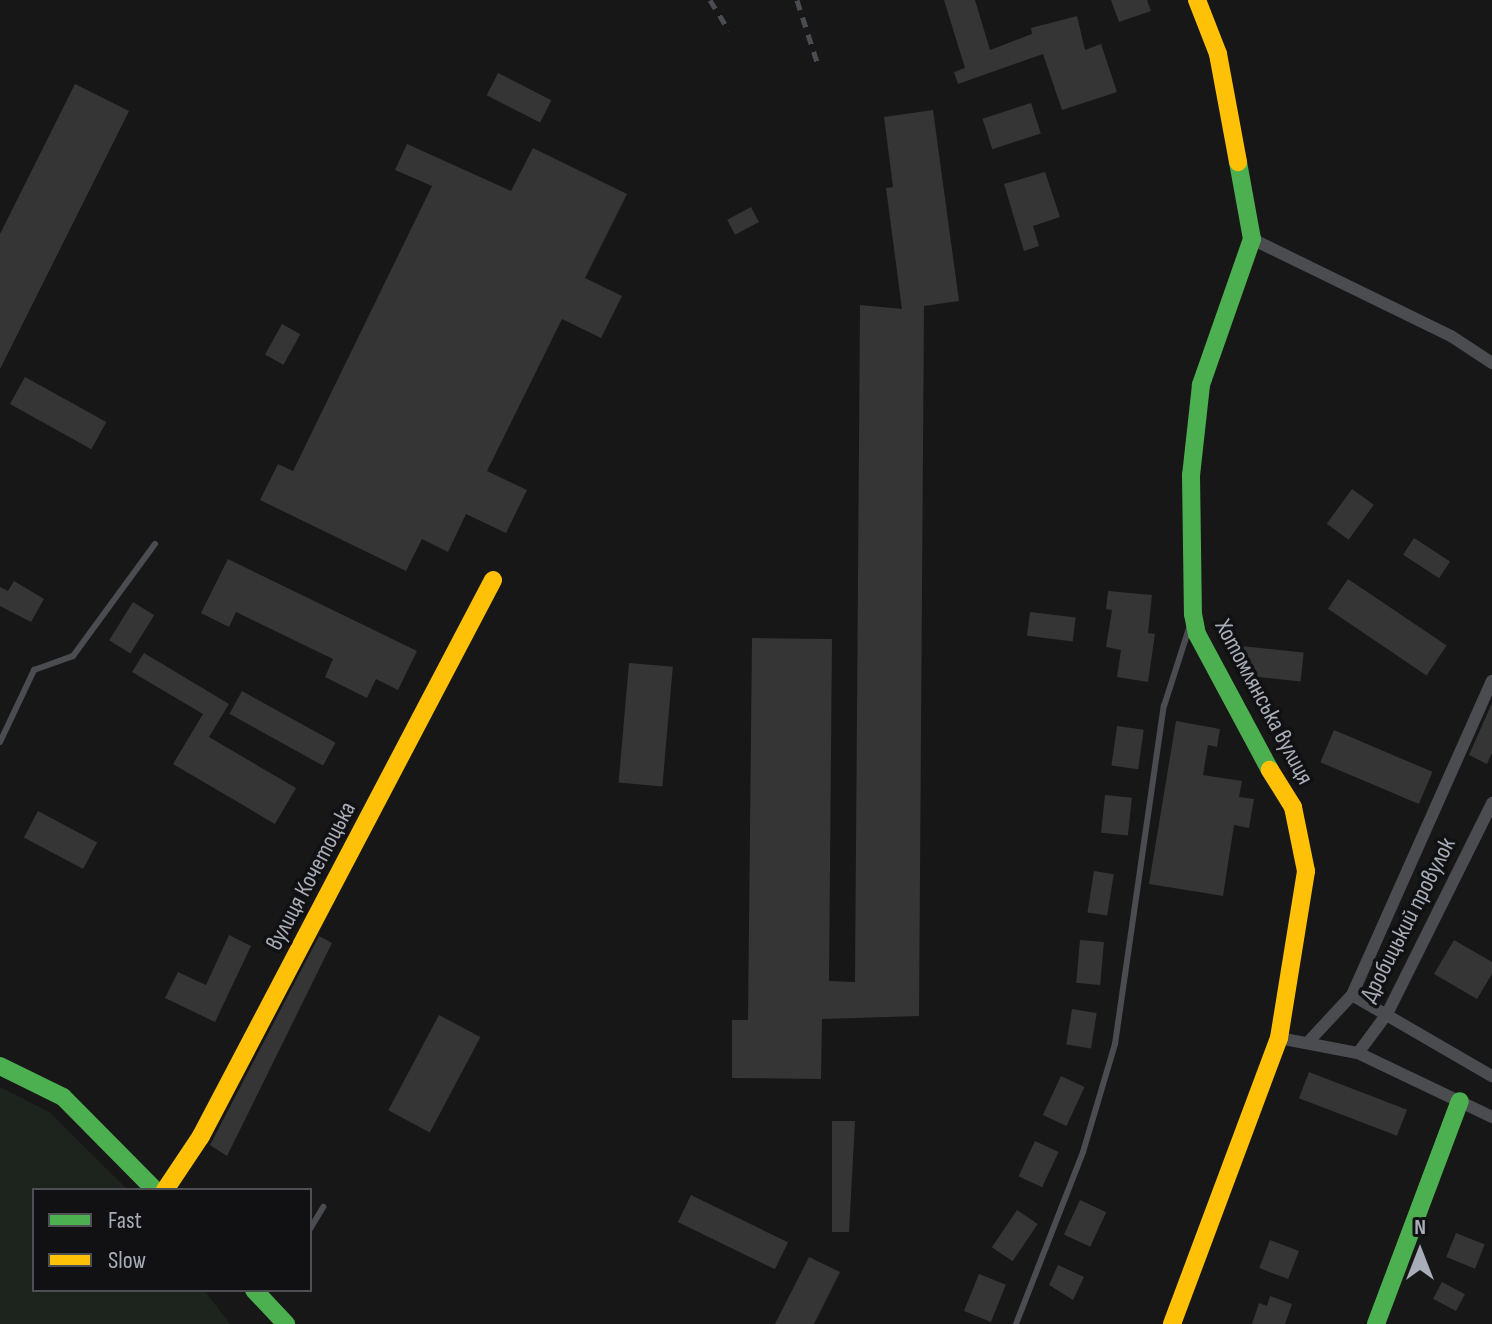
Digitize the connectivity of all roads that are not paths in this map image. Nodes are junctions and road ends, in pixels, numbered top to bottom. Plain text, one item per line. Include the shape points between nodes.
1 (1197, 0) edge
2 (1252, 239) junction
3 (1492, 363) edge
4 (155, 544) dead end
5 (493, 580) dead end
6 (1193, 614) junction
7 (1492, 681) edge
8 (0, 742) edge
9 (1492, 803) edge
10 (1352, 995) junction
11 (1387, 1014) junction
12 (1279, 1038) junction
13 (1310, 1040) junction
14 (1358, 1053) junction
15 (0, 1066) edge
16 (1492, 1076) edge
17 (1460, 1101) junction
18 (1492, 1117) edge
19 (153, 1188) edge
20 (166, 1188) edge
21 (323, 1207) dead end
22 (312, 1226) edge
23 (263, 1294) edge
24 (286, 1324) edge
25 (1016, 1324) edge
26 (1172, 1324) edge
27 (1376, 1324) edge

1 - 2 street, Хотомлянська вулиця via 1218,54
2 - 3 street via 1451,336
2 - 6 street, Хотомлянська вулиця via 1201,385 1191,475
4 - 8 lane via 73,656 34,670
5 - 20 street, вулиця Кочетоцька via 201,1136
6 - 12 street, Хотомлянська вулиця via 1197,634 1296,820 1306,871
6 - 25 lane via 1164,706 1115,1044 1083,1152
7 - 10 street
9 - 11 street, Дробицький провулок
10 - 11 street
10 - 13 street
11 - 14 street, Дробицький провулок
11 - 16 street
12 - 13 street
12 - 26 street, Хотомлянська вулиця
13 - 14 street
14 - 17 street
15 - 19 street via 63,1097
17 - 18 street
17 - 27 street
21 - 22 lane
23 - 24 street

